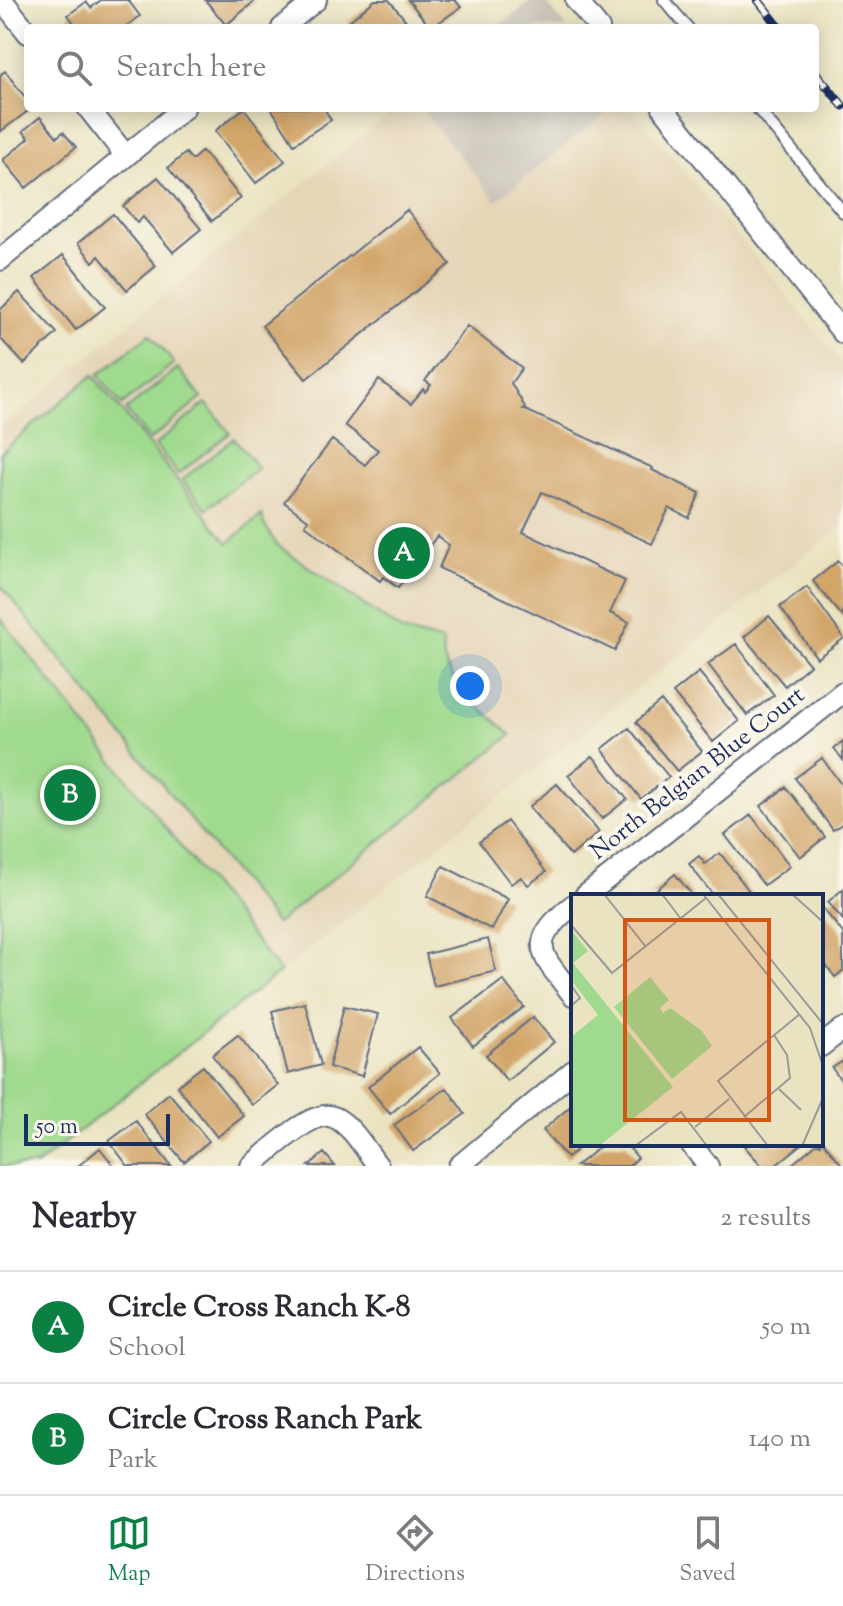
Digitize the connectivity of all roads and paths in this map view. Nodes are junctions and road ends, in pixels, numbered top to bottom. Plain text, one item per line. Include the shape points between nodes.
1 (2, 0) edge
2 (316, 0) edge
3 (576, 0) edge
4 (664, 0) edge
5 (287, 24) edge
6 (596, 24) edge
7 (685, 24) edge
8 (24, 28) edge
9 (91, 112) edge
10 (179, 112) edge
11 (666, 112) edge
12 (760, 112) edge
13 (126, 156) junction
14 (843, 212) edge
15 (0, 260) edge
16 (843, 333) edge
17 (843, 692) edge
18 (588, 894) edge
19 (571, 907) edge
20 (571, 992) edge
21 (843, 1029) edge
22 (823, 1044) edge
23 (571, 1073) edge
24 (694, 1146) edge
25 (251, 1166) edge
26 (378, 1166) edge
27 (459, 1166) edge
28 (708, 1166) edge

1 - 8 street
2 - 5 street
3 - 6 street
4 - 7 lane
9 - 13 street
10 - 13 street
11 - 16 street
12 - 14 lane
13 - 15 street
17 - 18 street, North Belgian Blue Court
19 - 20 street via 543,937 542,955
21 - 22 street
23 - 27 street
24 - 28 street
25 - 26 street via 313,1118 330,1116 348,1128

